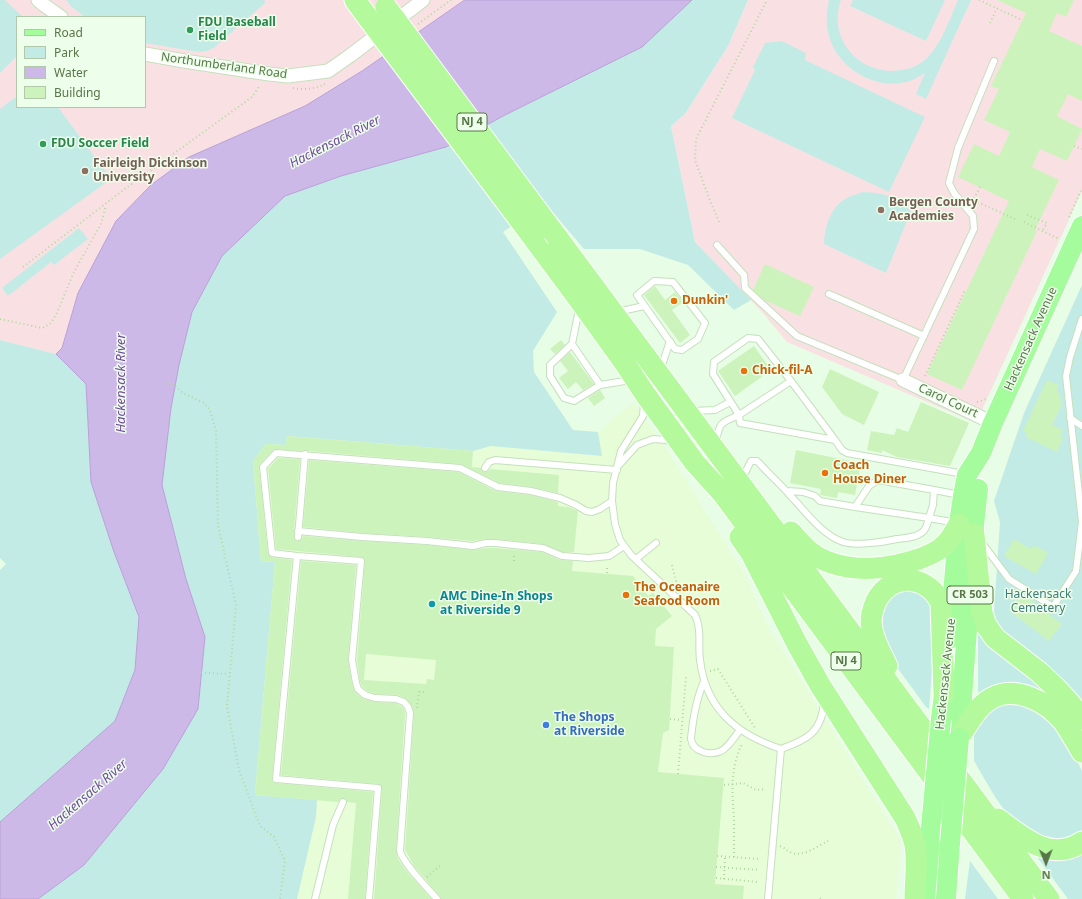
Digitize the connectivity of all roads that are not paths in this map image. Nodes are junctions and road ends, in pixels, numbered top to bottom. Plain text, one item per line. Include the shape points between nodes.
1 (38, 0) edge
2 (355, 0) edge
3 (423, 0) edge
4 (383, 2) edge
5 (60, 16) edge
6 (146, 54) edge
7 (994, 61) dead end
8 (1075, 222) edge
9 (717, 245) dead end
10 (829, 294) dead end
11 (580, 301) junction
12 (644, 306) junction
13 (612, 312) junction
14 (1082, 319) edge
15 (924, 336) junction
16 (670, 341) junction
17 (572, 344) junction
18 (659, 375) junction
19 (903, 380) junction
20 (791, 382) junction
21 (600, 385) junction
22 (640, 387) junction
23 (730, 402) junction
24 (686, 411) junction
25 (739, 415) junction
26 (1070, 418) junction
27 (993, 423) junction
28 (1082, 426) edge
29 (835, 440) junction
30 (714, 449) junction
31 (981, 453) junction
32 (305, 454) junction
33 (689, 454) junction
34 (485, 468) dead end
35 (618, 468) junction
36 (968, 475) junction
37 (740, 483) junction
38 (934, 490) junction
39 (787, 491) junction
40 (963, 496) junction
41 (612, 500) junction
42 (855, 507) junction
43 (929, 518) junction
44 (969, 527) junction
45 (656, 543) dead end
46 (624, 546) junction
47 (297, 556) junction
48 (636, 559) junction
49 (704, 681) junction
50 (820, 685) junction
51 (944, 694) junction
52 (903, 701) junction
53 (1082, 719) edge
54 (740, 730) junction
55 (959, 738) junction
56 (780, 749) junction
57 (1082, 752) edge
58 (342, 802) dead end
59 (978, 802) junction
60 (1082, 842) edge
61 (315, 899) edge
62 (368, 899) edge
63 (437, 899) edge
64 (768, 899) edge
65 (916, 899) edge
66 (925, 899) edge
67 (946, 899) edge
68 (1023, 899) edge
69 (1049, 899) edge

1 - 5 street
2 - 11 highway, NJ 4, bridge
3 - 6 street, Northumberland Road via 328,71 288,76
4 - 13 highway, NJ 4, bridge
7 - 15 lane via 958,148 948,183 973,216 974,229
8 - 27 main road, Hackensack Avenue / CR 503
9 - 19 lane via 744,276 746,288 797,336
10 - 15 lane
11 - 17 lane
11 - 22 highway, NJ 4
12 - 13 lane
12 - 16 lane
12 - 16 lane via 637,295 654,281 673,282 705,323 698,339 682,350 675,349
13 - 18 highway, NJ 4
14 - 26 lane via 1066,376
15 - 19 lane
16 - 18 lane
17 - 21 lane
17 - 21 lane via 550,365 550,376 564,398 574,401
18 - 24 highway, NJ 4
19 - 27 street, Carol Court
20 - 23 lane via 758,339 748,338 714,362 713,374
20 - 25 lane
20 - 29 lane
21 - 22 lane
22 - 33 highway, NJ 4
22 - 35 lane via 643,416 622,451
23 - 24 lane via 715,410
23 - 25 lane
24 - 30 highway, NJ 4
25 - 29 lane via 740,423
25 - 30 lane via 722,423 718,428
26 - 28 lane
26 - 44 lane via 1082,522 1076,571 1053,607 1009,578
27 - 31 main road, Hackensack Avenue / CR 503
29 - 36 lane via 847,453
30 - 37 highway, NJ 4
31 - 36 main road, Hackensack Avenue / CR 503
31 - 44 main road, Hackensack Avenue / CR 503
32 - 41 lane via 460,468 498,487 560,498 592,512
32 - 46 lane via 298,534 473,546 508,544 543,548 562,556 589,558 609,556
32 - 47 lane via 276,453 263,467 272,553
33 - 35 lane via 666,440 653,439 637,445
33 - 50 highway via 697,477 750,553
33 - 68 highway, NJ 4 via 723,494
34 - 35 lane via 489,462 495,460
35 - 41 lane via 613,483
36 - 40 main road, Hackensack Avenue / CR 503
37 - 39 lane via 751,461 757,461
37 - 44 highway via 785,525 808,551 826,561 847,567 886,567 910,562 938,551
37 - 52 highway, NJ 4
38 - 40 lane
38 - 42 lane via 878,480 869,486
38 - 43 lane
39 - 42 lane via 803,492 815,496 820,501
39 - 43 lane via 824,531 833,538 848,543 892,540 921,534 926,529
40 - 44 main road, Hackensack Avenue / CR 503
41 - 46 lane via 615,524
42 - 43 lane
43 - 44 lane
44 - 51 main road, Hackensack Avenue / CR 503
44 - 53 highway via 986,626 995,638 1057,689
44 - 55 main road, Hackensack Avenue / CR 503
45 - 48 lane
46 - 48 lane
47 - 62 lane via 276,779 378,788
47 - 63 lane via 361,561 352,660 356,683 365,695 396,699 408,707 410,713 400,851 401,856
48 - 49 lane via 695,615 699,623 699,659
49 - 54 lane via 709,695 720,711
49 - 54 lane via 698,694 693,721 693,745 702,752 721,751
50 - 56 lane via 824,703 818,725 809,736
50 - 65 highway via 898,807 911,832 916,857
51 - 52 highway via 941,603 932,590 922,584 898,582 882,591 872,614 873,634
51 - 66 main road, Hackensack Avenue / CR 503, bridge
52 - 59 highway, NJ 4
54 - 56 lane via 752,738
55 - 57 highway via 987,701 1008,693 1021,694 1052,710 1071,732
55 - 67 main road, Hackensack Avenue / CR 503, bridge
56 - 64 lane
58 - 61 lane via 333,825
59 - 60 highway via 1018,834 1045,849 1066,850
59 - 69 highway, NJ 4

